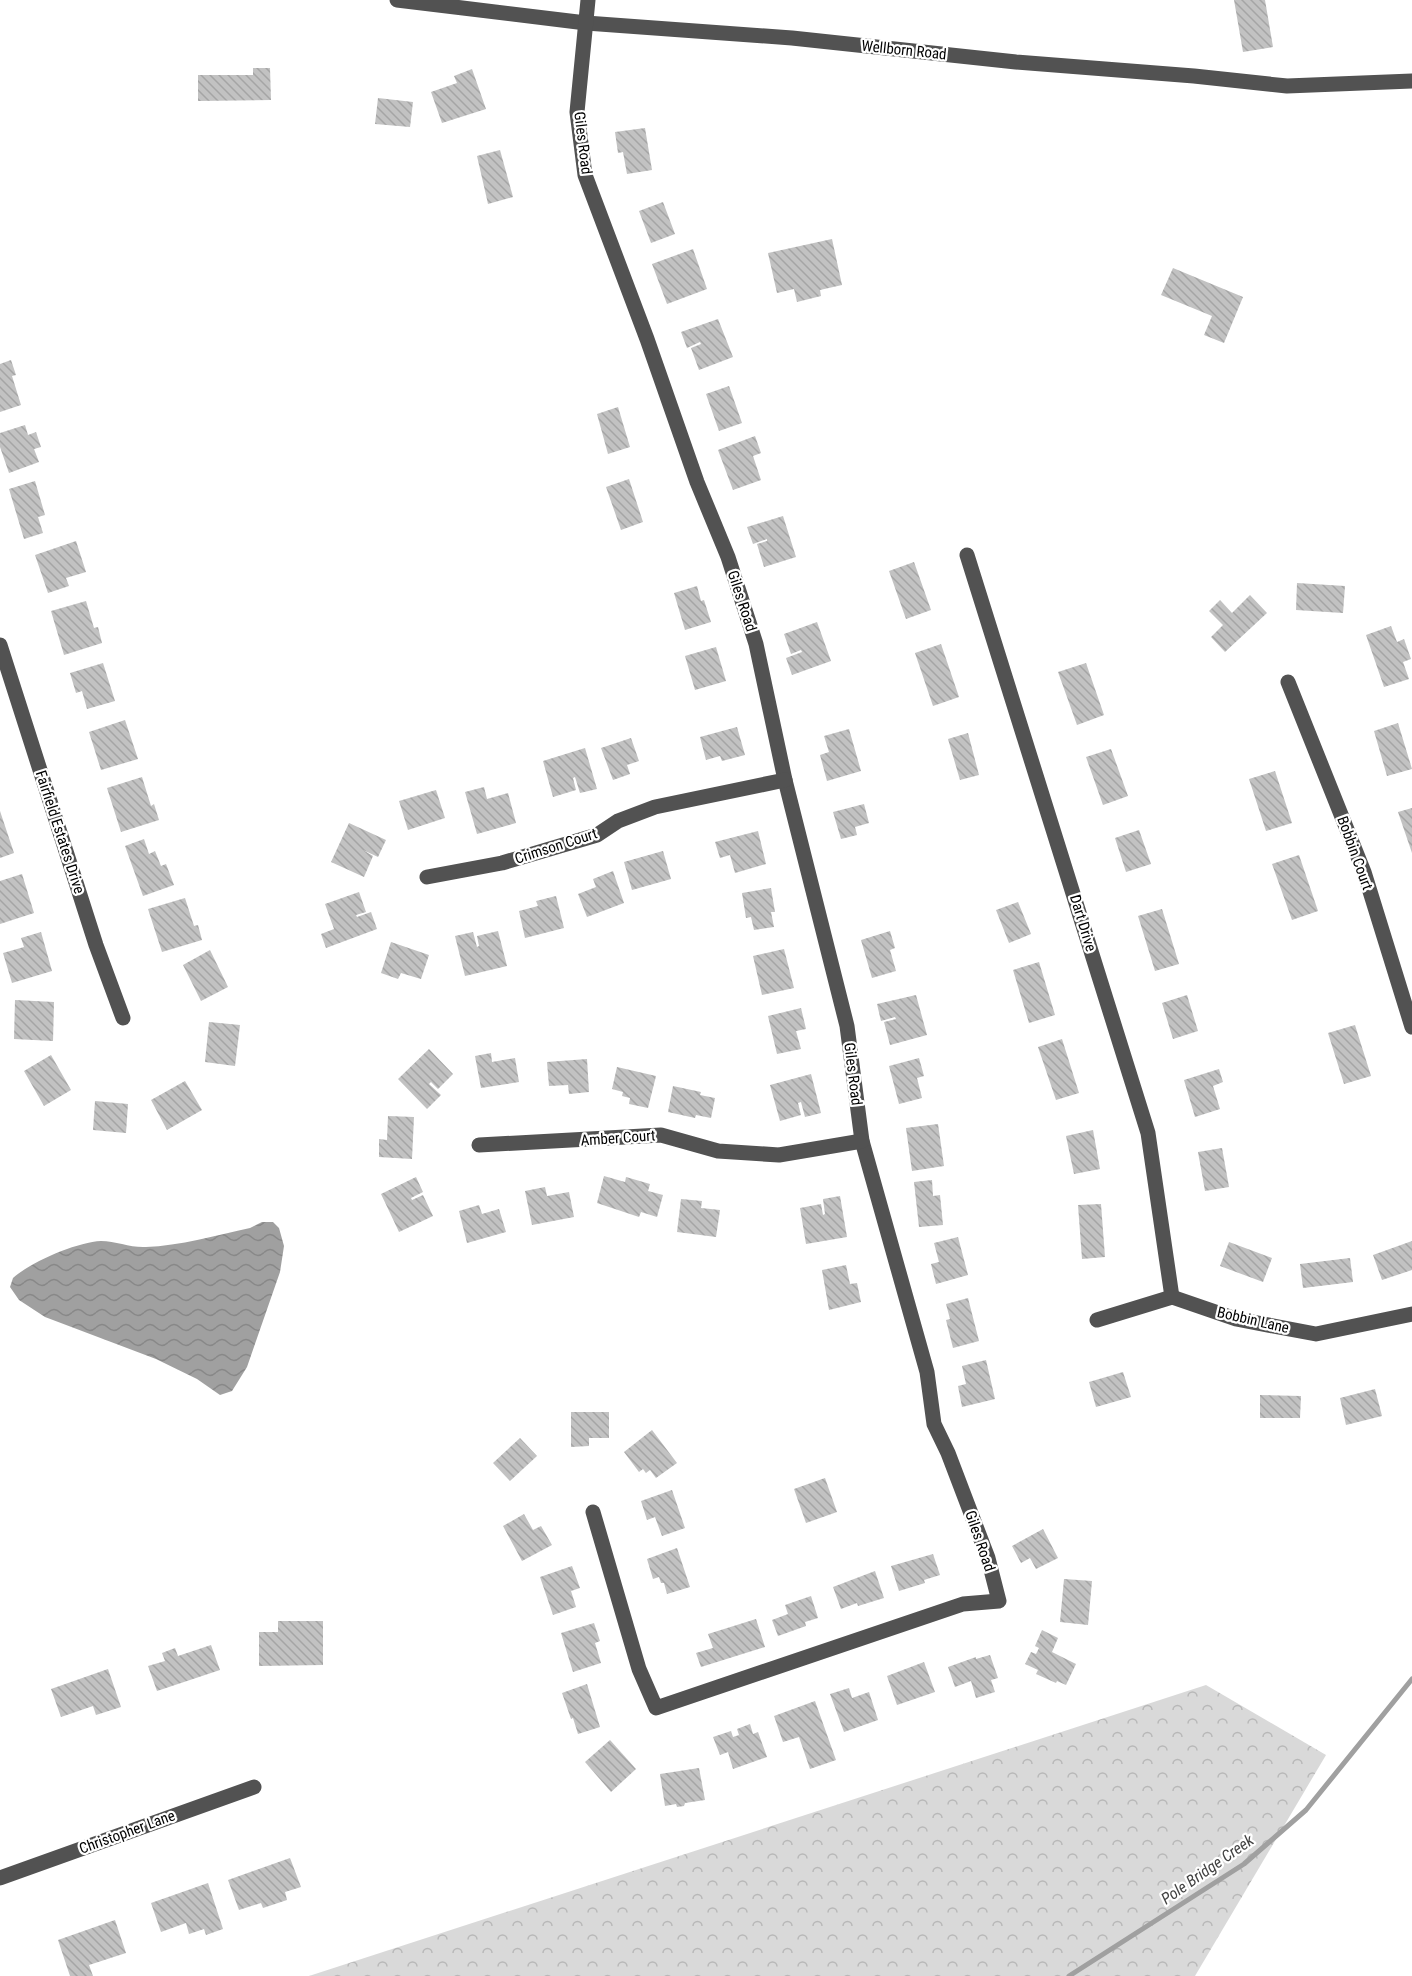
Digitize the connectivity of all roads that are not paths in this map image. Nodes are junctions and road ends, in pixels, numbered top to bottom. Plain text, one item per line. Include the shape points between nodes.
1 (398, 0) edge
2 (588, 0) edge
3 (586, 23) junction
4 (1412, 81) edge
5 (967, 555) dead end
6 (0, 645) edge
7 (1288, 682) dead end
8 (785, 780) junction
9 (427, 877) dead end
10 (123, 1018) dead end
11 (1412, 1027) edge
12 (862, 1141) junction
13 (479, 1145) dead end
14 (1172, 1297) junction
15 (1412, 1314) edge
16 (1096, 1320) dead end
17 (593, 1512) dead end
18 (254, 1787) dead end
19 (0, 1878) edge

1 - 3 street, Wellborn Road
2 - 3 street, Giles Road
3 - 4 street, Wellborn Road via 792,38 1287,86
3 - 8 street, Giles Road via 577,112 585,175 728,557 756,644
5 - 14 street, Dart Drive via 1148,1133
6 - 10 street, Fairfield Estates Drive
7 - 11 street, Bobbin Court via 1364,872
8 - 9 street, Crimson Court via 655,807 618,821 597,835 502,863
8 - 12 street, Giles Road via 847,1026
12 - 13 street, Amber Court via 778,1155 718,1151 661,1135
12 - 17 street, Giles Road via 927,1372 934,1424 987,1558 999,1601 963,1604 656,1708 639,1669
14 - 15 street, Bobbin Lane via 1236,1319 1316,1334
14 - 16 street
18 - 19 street, Christopher Lane

